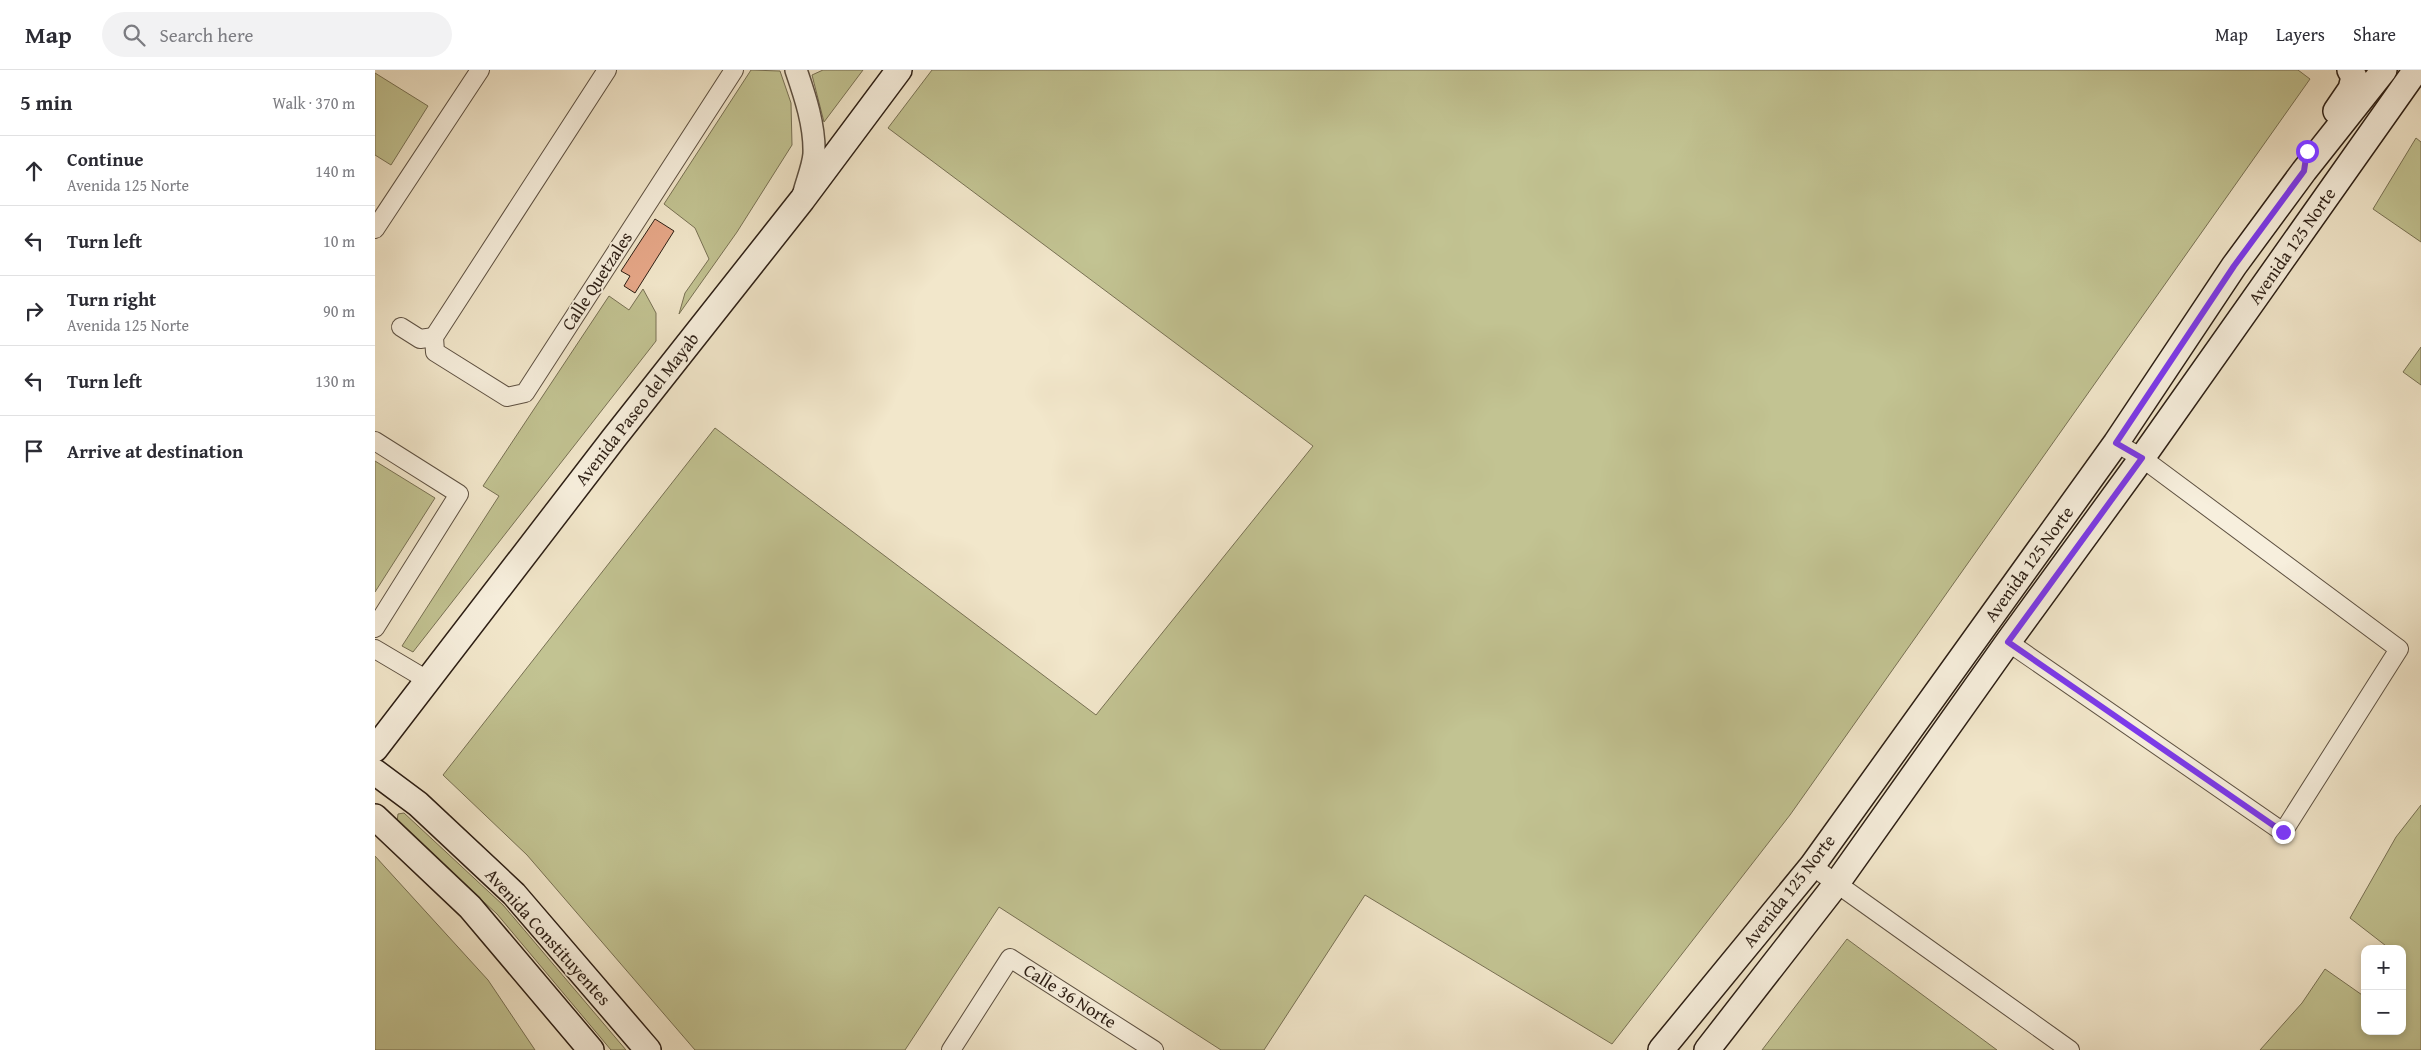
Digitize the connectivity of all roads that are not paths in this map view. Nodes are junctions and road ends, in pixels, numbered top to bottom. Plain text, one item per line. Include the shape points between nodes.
1 (480, 70) edge
2 (607, 70) edge
3 (734, 70) edge
4 (795, 70) edge
5 (899, 70) edge
6 (2350, 70) edge
7 (2402, 75) edge
8 (2304, 171) junction
9 (802, 200) junction
10 (375, 229) edge
11 (401, 327) dead end
12 (434, 337) junction
13 (375, 442) edge
14 (2116, 443) junction
15 (2142, 458) junction
16 (375, 628) edge
17 (2008, 642) junction
18 (375, 649) edge
19 (429, 681) junction
20 (375, 749) edge
21 (375, 772) edge
22 (376, 820) edge
23 (1812, 866) junction
24 (1837, 883) junction
25 (591, 1050) edge
26 (648, 1050) edge
27 (951, 1050) edge
28 (1154, 1050) edge
29 (1661, 1050) edge
30 (1707, 1050) edge
31 (2070, 1050) edge

1 - 10 street
2 - 12 street
3 - 12 street, Calle Quetzales via 525,393 507,397 435,352
4 - 9 street via 812,127 814,156
5 - 9 main road, Avenida Paseo del Mayab
6 - 8 main road via 2354,77 2351,89 2307,151
7 - 8 main road, Avenida 125 Norte
7 - 15 main road, Avenida 125 Norte
8 - 14 main road, Avenida 125 Norte via 2234,266
9 - 19 main road, Avenida Paseo del Mayab via 614,438
11 - 12 street via 420,339
13 - 16 street via 459,494
14 - 15 street
14 - 23 main road, Avenida 125 Norte
15 - 17 main road, Avenida 125 Norte
15 - 17 street via 2399,649 2283,832
17 - 24 main road, Avenida 125 Norte
18 - 19 street
19 - 20 main road, Avenida Paseo del Mayab
21 - 26 main road, Avenida Constituyentes via 418,804 515,894
22 - 25 main road via 470,907
23 - 24 street
23 - 29 main road, Avenida 125 Norte
24 - 30 main road, Avenida 125 Norte
24 - 31 street
27 - 28 street, Calle 36 Norte via 1010,958

